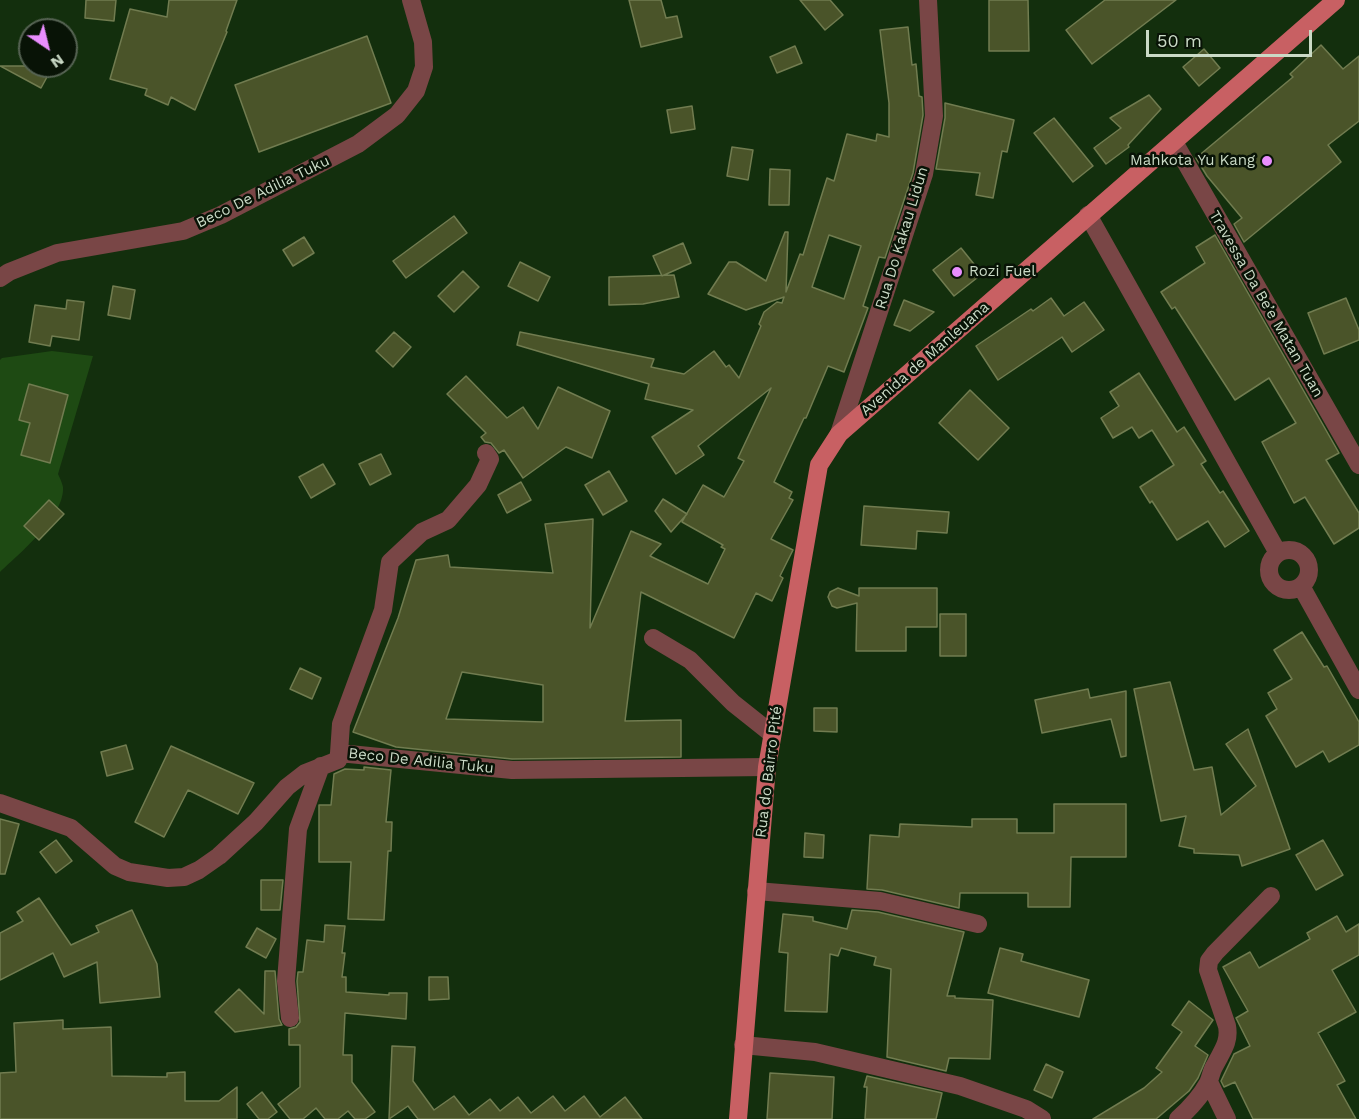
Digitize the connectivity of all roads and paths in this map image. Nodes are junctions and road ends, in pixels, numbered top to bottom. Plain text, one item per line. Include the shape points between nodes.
1 (411, 0) edge
2 (928, 0) edge
3 (1336, 0) edge
4 (1174, 142) junction
5 (1088, 215) junction
6 (0, 278) edge
7 (839, 434) junction
8 (486, 453) dead end
9 (1359, 465) edge
10 (1278, 553) junction
11 (1301, 586) junction
12 (653, 638) dead end
13 (1359, 690) edge
14 (772, 734) junction
15 (339, 753) junction
16 (321, 766) junction
17 (767, 767) junction
18 (0, 803) edge
19 (756, 891) junction
20 (1271, 896) dead end
21 (978, 924) dead end
22 (290, 1018) dead end
23 (743, 1046) junction
24 (1209, 1082) junction
25 (738, 1119) edge
26 (1042, 1119) edge
27 (1178, 1119) edge
28 (1227, 1119) edge

1 - 6 street, Beco De Adilia Tuku via 423,42 424,67 416,91 397,115 358,144 183,231 57,253
2 - 7 street, Rua Do Kakau Lidun via 934,116 924,174
3 - 4 main road, Avenida de Manleuana
4 - 5 main road, Avenida de Manleuana
4 - 9 street, Travessa Da Be’e Matan Tuan
5 - 7 main road, Avenida de Manleuana
5 - 10 street
7 - 14 main road, Rua do Bairro Pité via 819,465
8 - 15 street via 490,459 478,485 448,520 423,532 390,562 383,610 341,724
10 - 11 street via 1298,551 1306,558 1310,568
10 - 11 street via 1270,563 1270,576 1277,586 1289,590
11 - 13 street
12 - 14 street via 690,660 733,703
14 - 17 main road, Rua do Bairro Pité
15 - 16 street, Beco De Adilia Tuku via 338,760
15 - 17 street, Beco De Adilia Tuku via 512,770
16 - 18 street, Beco De Adilia Tuku via 287,787 219,856 184,877 129,872 115,866 71,828
16 - 22 street via 298,829 286,981
17 - 19 main road, Rua do Bairro Pité
19 - 21 street via 880,901
19 - 23 main road, Rua do Bairro Pité
20 - 24 street via 1209,961 1208,970 1229,1034
23 - 25 main road, Rua do Bairro Pité
23 - 26 street via 815,1052 960,1086 1026,1109
24 - 27 street
24 - 28 street

